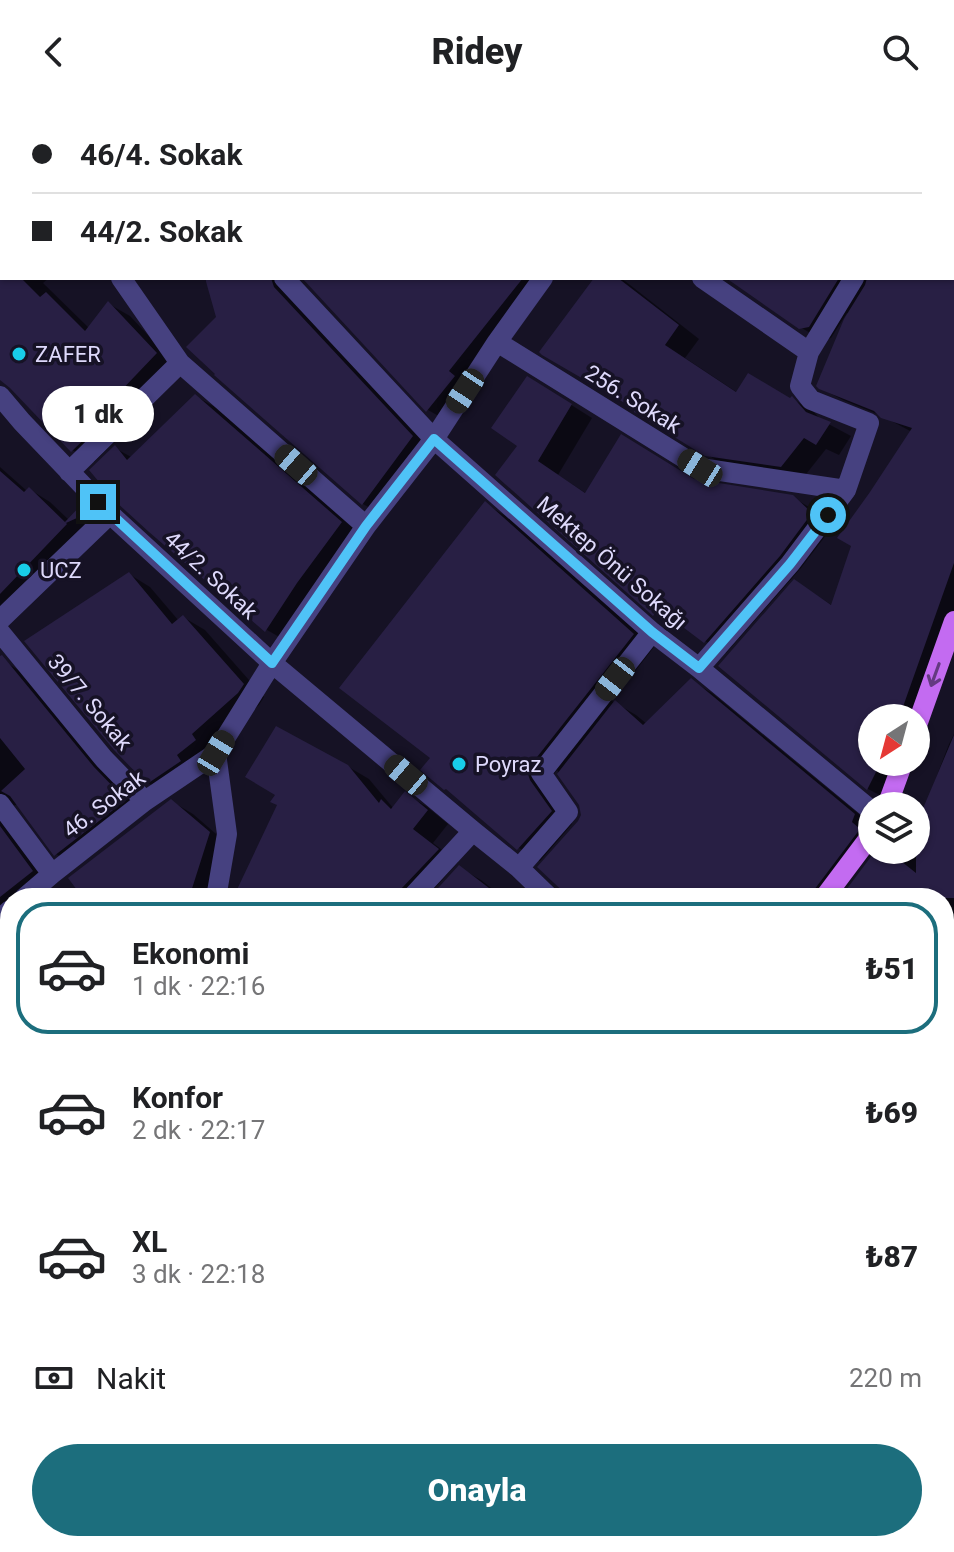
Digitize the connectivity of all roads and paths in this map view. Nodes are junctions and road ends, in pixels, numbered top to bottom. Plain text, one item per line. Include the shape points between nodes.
1 (122, 280) edge
2 (286, 280) edge
3 (542, 280) edge
4 (705, 280) edge
5 (853, 280) edge
6 (497, 342) junction
7 (809, 352) junction
8 (180, 363) junction
9 (0, 396) edge
10 (434, 439) junction
11 (69, 472) junction
12 (846, 490) junction
13 (110, 514) junction
14 (366, 526) junction
15 (0, 620) edge
16 (0, 632) edge
17 (652, 632) junction
18 (952, 633) edge
19 (272, 663) junction
20 (699, 668) junction
21 (925, 704) edge
22 (216, 753) junction
23 (858, 799) edge
24 (145, 801) junction
25 (0, 804) edge
26 (473, 831) junction
27 (858, 853) edge
28 (519, 868) junction
29 (52, 874) junction
30 (36, 888) edge
31 (218, 888) edge
32 (420, 888) edge
33 (533, 888) edge
34 (832, 888) edge

1 - 8 street
2 - 10 street, Mektep Önü Sokağı
3 - 6 street
4 - 7 street
5 - 7 street
6 - 10 street
6 - 12 street, 256. Sokak via 700,468
7 - 12 street via 800,386 811,400 869,423
8 - 11 street
8 - 14 street
9 - 11 street, 44/2. Sokak
10 - 14 street
10 - 17 street, Mektep Önü Sokağı
11 - 13 street, 44/2. Sokak
12 - 20 street
13 - 15 street
13 - 19 street, 44/2. Sokak
14 - 19 street
16 - 24 street, 39/7. Sokak
17 - 20 street, Mektep Önü Sokağı
17 - 28 street via 541,773 568,812
18 -> 21 main road
19 - 22 street
19 - 26 street, 44/2. Sokak
20 - 23 street, Mektep Önü Sokağı
22 - 24 street, 46. Sokak
22 - 31 street via 227,834
24 - 29 street, 46. Sokak
25 - 29 street
26 - 28 street, 44/2. Sokak
26 - 32 street
27 - 34 main road
28 - 33 street, 44/2. Sokak
29 - 30 street, 46. Sokak

